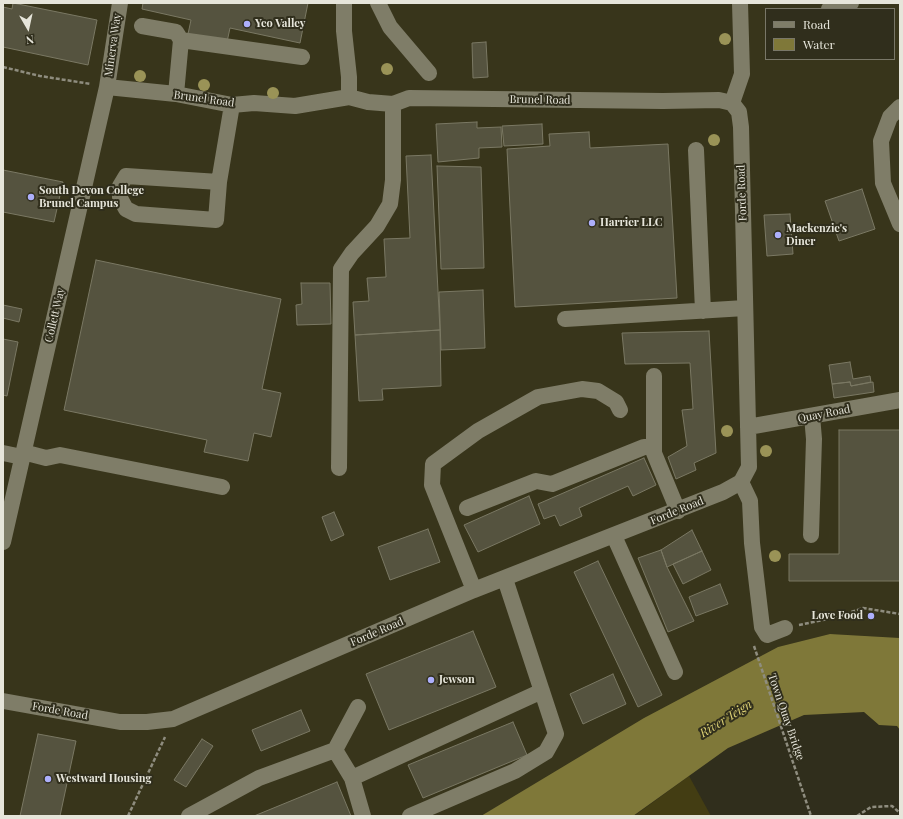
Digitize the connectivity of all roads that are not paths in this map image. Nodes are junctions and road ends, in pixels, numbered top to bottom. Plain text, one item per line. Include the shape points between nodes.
1 (344, 3) edge
2 (378, 3) edge
3 (740, 3) edge
4 (851, 3) edge
5 (115, 4) edge
6 (834, 8) edge
7 (142, 26) dead end
8 (181, 40) junction
9 (302, 57) dead end
10 (429, 73) dead end
11 (107, 87) junction
12 (176, 94) junction
13 (349, 97) junction
14 (732, 103) junction
15 (393, 104) junction
16 (232, 105) junction
17 (900, 107) edge
18 (696, 150) dead end
19 (219, 182) junction
20 (900, 224) edge
21 (745, 308) junction
22 (703, 311) junction
23 (565, 319) dead end
24 (654, 376) dead end
25 (900, 400) edge
26 (620, 410) dead end
27 (812, 416) junction
28 (748, 427) junction
29 (654, 447) junction
30 (3, 453) edge
31 (22, 454) junction
32 (339, 468) dead end
33 (741, 482) junction
34 (222, 487) dead end
35 (467, 508) dead end
36 (678, 511) junction
37 (811, 535) dead end
38 (614, 536) junction
39 (3, 542) edge
40 (505, 579) junction
41 (474, 590) junction
42 (785, 628) road end
43 (675, 672) dead end
44 (542, 691) junction
45 (3, 701) edge
46 (358, 707) dead end
47 (335, 750) junction
48 (352, 778) junction
49 (189, 816) edge
50 (363, 816) edge
51 (410, 816) edge

1 - 13 street
2 - 10 street via 390,27
3 - 14 street via 742,74
4 - 6 street
5 - 11 street, Minerva Way
7 - 8 street via 176,32
8 - 9 street
8 - 12 street
11 - 12 street, Brunel Road
11 - 31 street, Collett Way
12 - 16 street, Brunel Road
13 - 15 street, Brunel Road
13 - 16 street, Brunel Road via 296,106 254,103
14 - 15 street, Brunel Road via 726,100 409,98
14 - 21 street, Forde Road via 739,112 741,127
15 - 32 street via 393,180 390,204 377,226 341,268
16 - 19 street
17 - 20 street via 890,117 881,141 883,183
18 - 22 street
19 - 19 street via 216,220 136,214 126,209 120,198 120,186 126,176
21 - 22 street
21 - 28 street, Forde Road
22 - 23 street
24 - 29 street
25 - 27 street, Quay Road
26 - 41 street via 616,402 598,391 582,389 538,397 478,431 433,464 432,485
27 - 28 street, Quay Road
27 - 37 street via 814,439
28 - 33 street, Forde Road via 749,466
29 - 35 street via 644,447 552,484 536,482
29 - 36 street via 654,453
30 - 31 street
31 - 34 street via 46,458 60,455
31 - 39 street, Collett Way
33 - 36 street, Forde Road
33 - 42 street via 750,501 762,627 767,636
36 - 38 street, Forde Road
38 - 40 street, Forde Road
38 - 43 street
40 - 41 street, Forde Road
40 - 44 street
41 - 45 street, Forde Road via 173,719 120,722
44 - 48 street
44 - 51 street via 556,734 546,752 515,771
46 - 47 street
47 - 48 street
47 - 49 street via 258,778
48 - 50 street

